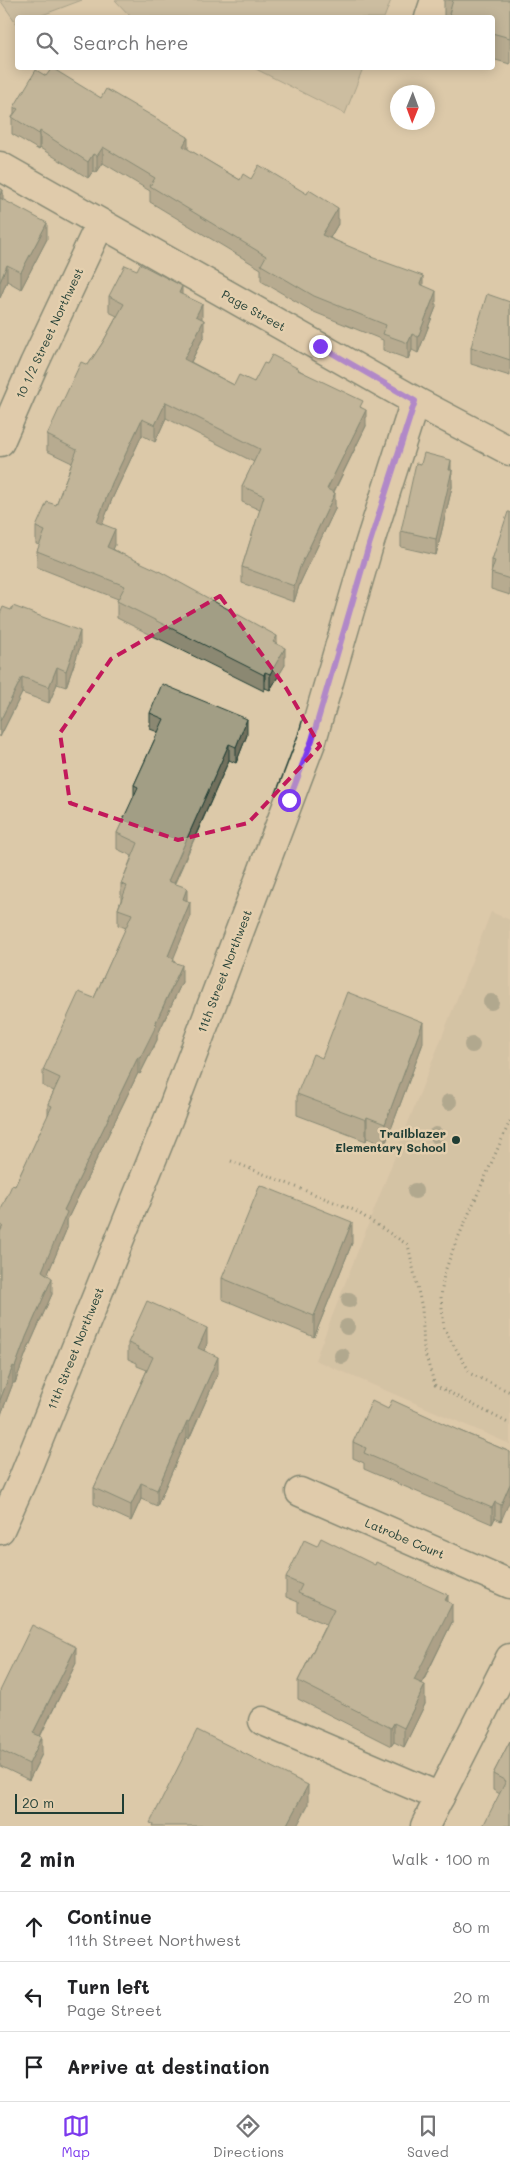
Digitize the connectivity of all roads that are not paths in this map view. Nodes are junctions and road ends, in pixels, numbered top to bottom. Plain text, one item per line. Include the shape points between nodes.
1 (435, 0) edge
2 (430, 15) edge
3 (0, 166) edge
4 (100, 224) junction
5 (415, 401) junction
6 (0, 442) edge
7 (510, 451) edge
8 (300, 1492) dead end
9 (0, 1530) edge
10 (510, 1584) edge
11 (510, 1658) edge
12 (264, 1721) dead end
13 (440, 1797) junction
14 (425, 1826) edge

1 - 2 street
3 - 4 street, Page Street
4 - 5 street, Page Street
4 - 6 street, 10 1/2 Street Northwest
5 - 7 street, Page Street
5 - 9 street, 11th Street Northwest via 312,740 161,1137
8 - 10 street, Latrobe Court
11 - 13 street
12 - 13 street
13 - 14 street

